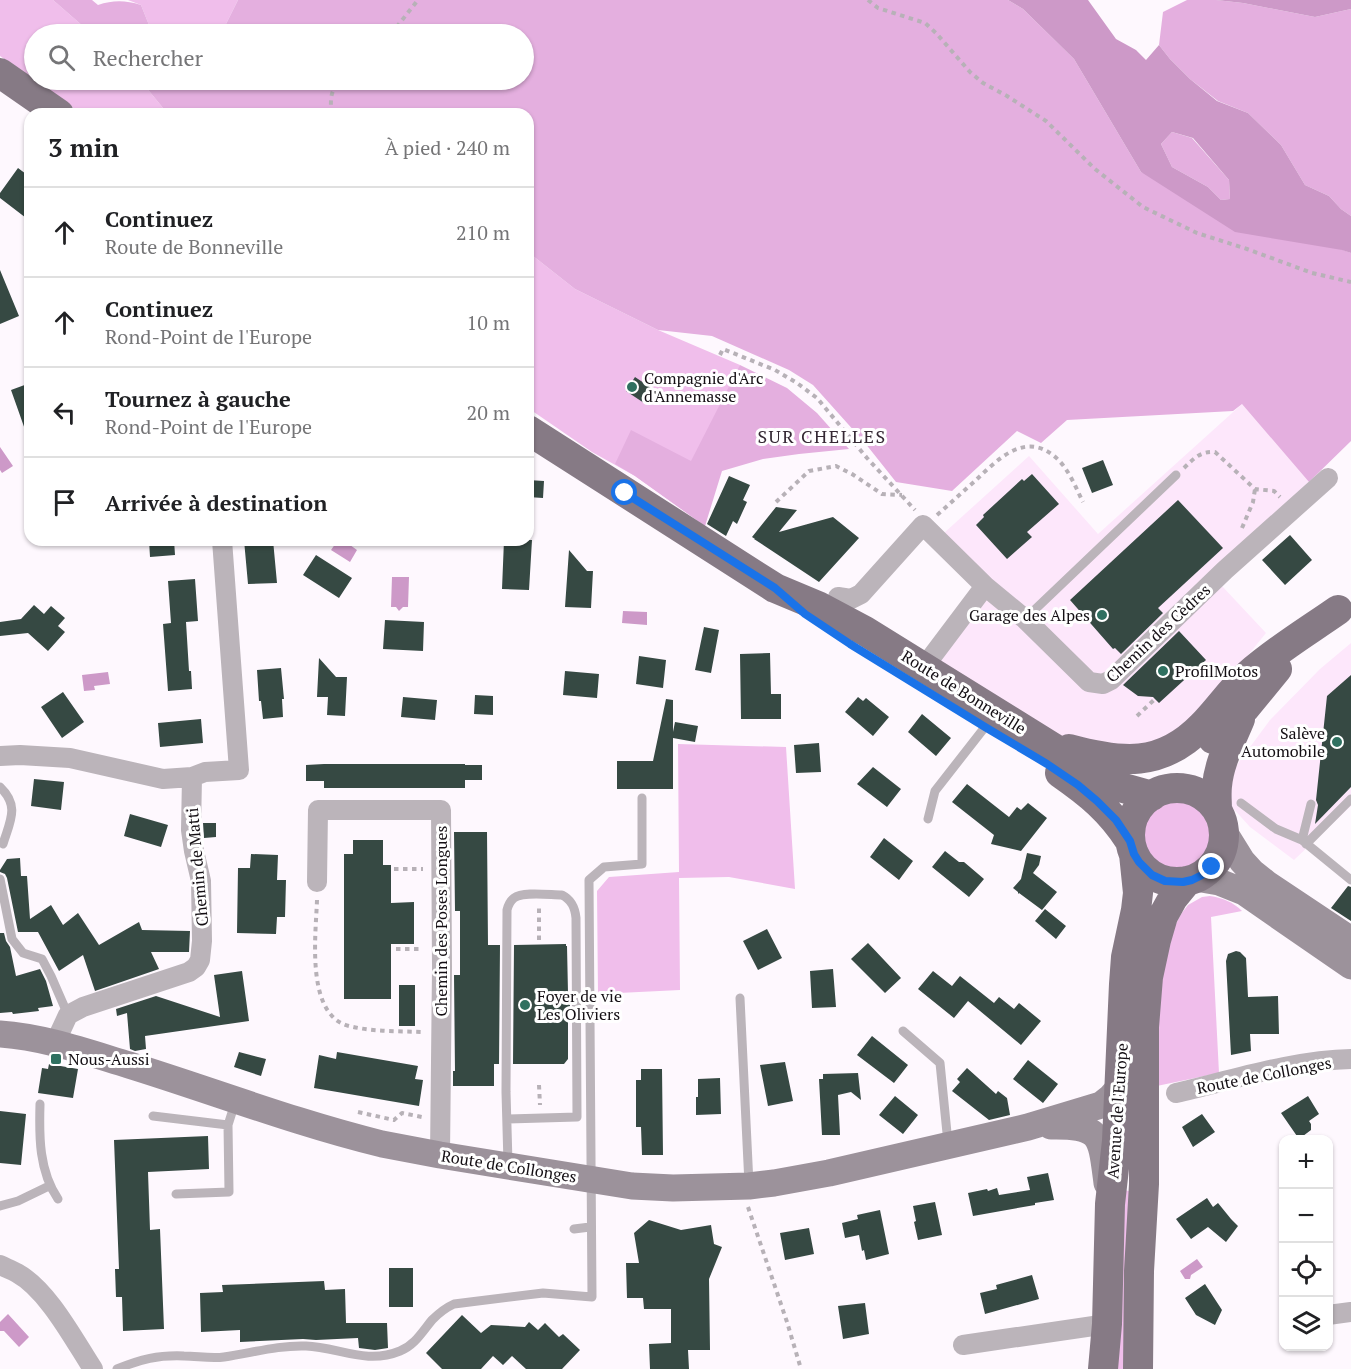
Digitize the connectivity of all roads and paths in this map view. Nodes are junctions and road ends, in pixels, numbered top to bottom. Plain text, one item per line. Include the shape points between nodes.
1 (418, 0) edge
2 (868, 0) edge
3 (399, 24) edge
4 (0, 73) edge
5 (24, 90) edge
6 (24, 90) edge
7 (333, 90) edge
8 (50, 108) edge
9 (331, 108) edge
10 (1351, 282) edge
11 (720, 355) dead end
12 (534, 434) edge
13 (1176, 475) joint
14 (1328, 478) dead end
15 (1255, 489) junction
16 (903, 495) junction
17 (776, 502) dead end
18 (1083, 502) dead end
19 (1293, 511) junction
20 (923, 525) junction
21 (1242, 530) dead end
22 (222, 546) edge
23 (985, 586) junction
24 (775, 588) junction
25 (838, 597) dead end
26 (1345, 604) edge
27 (1025, 619) junction
28 (924, 667) junction
29 (1155, 699) dead end
30 (1245, 708) junction
31 (1137, 716) dead end
32 (985, 727) junction
33 (1042, 741) junction
34 (0, 756) edge
35 (192, 777) junction
36 (0, 787) edge
37 (1156, 794) junction
38 (642, 798) dead end
39 (1351, 799) edge
40 (1311, 804) dead end
41 (1227, 815) junction
42 (928, 819) dead end
43 (1306, 843) junction
44 (3, 844) dead end
45 (1132, 848) junction
46 (442, 868) junction
47 (394, 869) dead end
48 (0, 879) edge
49 (1192, 880) junction
50 (1351, 880) edge
51 (317, 882) joint
52 (539, 894) junction
53 (539, 940) dead end
54 (1351, 940) edge
55 (442, 949) junction
56 (396, 950) dead end
57 (1351, 966) edge
58 (740, 998) dead end
59 (68, 1015) junction
60 (903, 1031) dead end
61 (442, 1032) junction
62 (0, 1034) edge
63 (55, 1043) junction
64 (1351, 1059) edge
65 (539, 1084) dead end
66 (1119, 1088) junction
67 (1176, 1093) dead end
68 (40, 1104) dead end
69 (352, 1110) dead end
70 (232, 1113) junction
71 (153, 1116) dead end
72 (541, 1118) junction
73 (507, 1119) junction
74 (441, 1121) junction
75 (1028, 1127) junction
76 (948, 1145) junction
77 (440, 1155) junction
78 (508, 1165) junction
79 (591, 1180) junction
80 (49, 1186) junction
81 (745, 1186) junction
82 (176, 1194) dead end
83 (58, 1199) dead end
84 (1110, 1204) junction
85 (0, 1206) edge
86 (590, 1227) junction
87 (574, 1229) dead end
88 (0, 1265) edge
89 (1351, 1312) edge
90 (1333, 1314) edge
91 (1107, 1324) junction
92 (963, 1346) dead end
93 (93, 1369) edge
94 (117, 1369) edge
95 (801, 1369) edge
96 (1103, 1369) edge
97 (1138, 1369) edge

1 - 3 path
2 - 10 path via 878,8 925,23 983,83 1046,121 1095,169 1143,207 1197,233 1312,273
4 - 6 main road
5 - 8 main road
7 - 9 path
11 - 16 path via 723,348 775,370 817,398
12 - 24 main road, Route de Bonneville
13 - 15 path via 1199,454 1215,452
13 - 27 lane
14 - 19 street, Chemin des Cèdres
15 - 19 path via 1274,491
15 - 21 path
16 - 17 path via 882,494 836,466 809,471
16 - 20 path
18 - 20 path via 1068,472 1054,456 1029,447 997,460
19 - 27 street, Chemin des Cèdres via 1112,680 1103,684 1089,682
20 - 23 street, Chemin des Cèdres
20 - 25 street via 861,594 850,599
22 - 35 street via 239,770 205,772
23 - 27 street, Chemin des Cèdres
23 - 28 street
24 - 28 main road, Route de Bonneville via 839,616
24 - 32 main road, Route de Bonneville via 850,644
26 - 30 main road via 1316,627
26 - 33 main road via 1254,669 1202,727 1171,750 1122,759
28 - 33 main road, Route de Bonneville
29 - 31 path
30 - 37 main road
30 - 41 main road via 1224,756 1217,786
32 - 42 lane via 935,791
32 - 45 main road, Route de Bonneville via 1086,792 1116,820
33 - 37 main road, Route de Bonneville via 1120,787
34 - 35 street via 70,758 163,779
35 - 59 street, Chemin de Matti via 192,830 201,880 200,960 189,972
36 - 44 lane via 10,799 12,815
37 - 41 main road via 1185,789 1203,796
37 - 45 main road via 1135,815
38 - 79 lane via 642,864 604,867 589,880
39 - 43 lane
40 - 43 lane
41 - 43 lane via 1276,829
41 - 49 main road via 1219,857 1207,872
41 - 54 street via 1242,861 1252,872
43 - 50 lane
45 - 49 main road via 1142,866 1156,877 1169,882
45 - 66 main road, Avenue de l'Europe via 1137,902 1126,957
46 - 47 path
46 - 51 street, Chemin des Poses Longues via 441,810 318,810
46 - 55 street, Chemin des Poses Longues
48 - 59 lane via 12,939 23,953 42,959
49 - 57 street via 1219,882 1244,892
49 - 97 main road, Avenue de l'Europe via 1173,898 1163,916 1147,986
51 - 61 path via 316,978 323,1004 331,1014 347,1026
52 - 53 path
52 - 72 lane via 562,895 572,903 576,918 577,988 577,1117
52 - 73 lane via 514,897 507,910
55 - 56 path
55 - 61 street, Chemin des Poses Longues
58 - 81 lane
59 - 63 street
60 - 76 lane via 940,1063
61 - 74 street, Chemin des Poses Longues
62 - 63 street, Route de Collonges
63 - 70 street, Route de Collonges via 163,1076
64 - 67 street, Route de Collonges via 1282,1068
65 - 72 path
66 - 75 street, Route de Collonges via 1101,1105
66 - 84 main road, Avenue de l'Europe
68 - 80 lane via 41,1160
69 - 74 path via 394,1120 402,1113
70 - 71 lane
70 - 77 street, Route de Collonges
70 - 82 lane via 230,1192
72 - 73 lane
73 - 78 lane
74 - 77 street, Chemin des Poses Longues
75 - 76 street, Route de Collonges
75 - 84 street, Route de Collonges via 1072,1126 1095,1135 1103,1153
76 - 81 street, Route de Collonges via 829,1173
77 - 78 street, Route de Collonges
78 - 79 street, Route de Collonges
79 - 81 street, Route de Collonges via 673,1188
79 - 86 lane
80 - 83 lane
80 - 85 lane
81 - 95 path
84 - 91 main road, Avenue de l'Europe
86 - 87 lane
86 - 94 lane via 592,1297 543,1293 454,1304 443,1309 411,1344 380,1356 359,1357 292,1346 223,1357 161,1356
88 - 93 street via 19,1274 40,1292
89 - 90 street
91 - 92 street
91 - 96 main road, Avenue de l'Europe

